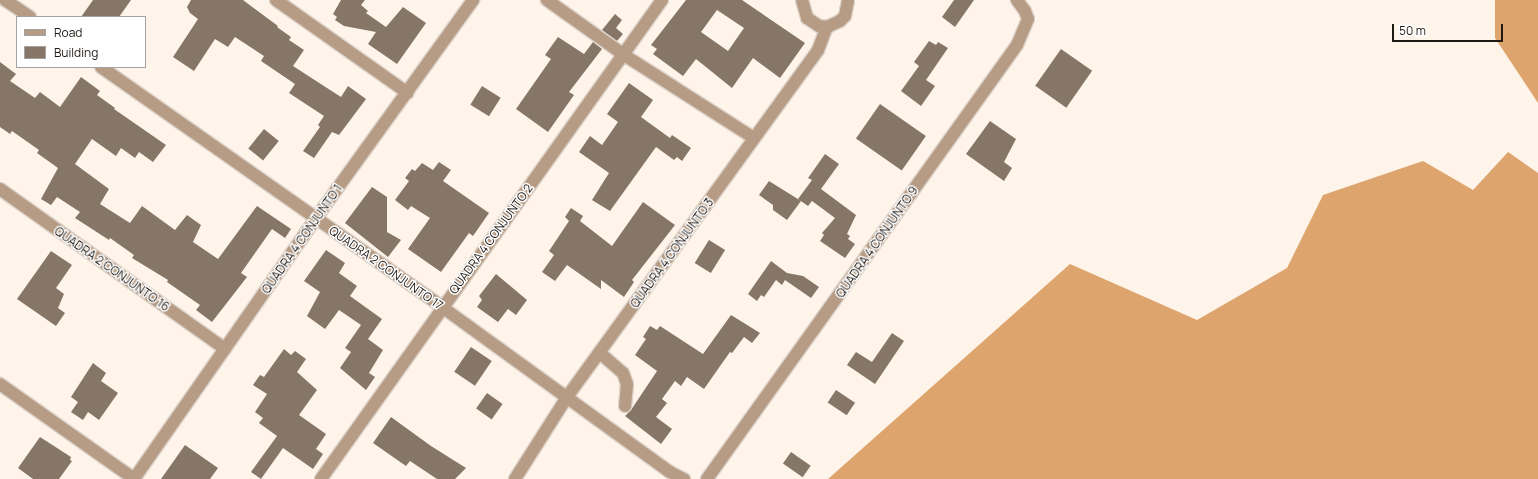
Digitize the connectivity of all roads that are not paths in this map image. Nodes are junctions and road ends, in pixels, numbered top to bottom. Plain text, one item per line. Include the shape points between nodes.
1 (5, 0) edge
2 (276, 0) edge
3 (473, 0) edge
4 (547, 0) edge
5 (662, 0) edge
6 (848, 0) edge
7 (1017, 0) edge
8 (800, 2) edge
9 (29, 16) edge
10 (827, 26) junction
11 (624, 55) junction
12 (102, 68) edge
13 (408, 93) junction
14 (754, 138) junction
15 (0, 189) edge
16 (316, 218) junction
17 (442, 306) junction
18 (225, 349) junction
19 (600, 353) junction
20 (0, 384) edge
21 (567, 397) junction
22 (625, 406) dead end
23 (134, 479) edge
24 (321, 479) edge
25 (515, 479) edge
26 (684, 479) edge
27 (707, 479) edge

1 - 9 street
2 - 13 street
3 - 13 street, QUADRA 4 CONJUNTO 1
4 - 11 street
5 - 11 street, QUADRA 4 CONJUNTO 2
6 - 10 street via 845,16
7 - 27 street, QUADRA 4 CONJUNTO 9 via 1028,19 1017,45
8 - 10 street via 807,18 819,26
10 - 14 street, QUADRA 4 CONJUNTO 3 via 818,50
11 - 14 street
11 - 17 street, QUADRA 4 CONJUNTO 2
12 - 16 street, QUADRA 2 CONJUNTO 17
13 - 16 street, QUADRA 4 CONJUNTO 1
14 - 19 street, QUADRA 4 CONJUNTO 3
15 - 18 street, QUADRA 2 CONJUNTO 16
16 - 17 street, QUADRA 2 CONJUNTO 17
16 - 18 street, QUADRA 4 CONJUNTO 1
17 - 21 street, QUADRA 2 CONJUNTO 17
17 - 24 street, QUADRA 4 CONJUNTO 2
18 - 23 street, QUADRA 4 CONJUNTO 1
19 - 21 street, QUADRA 4 CONJUNTO 3
19 - 22 street via 623,373 627,384
20 - 23 street
21 - 25 street, QUADRA 4 CONJUNTO 3
21 - 26 street, QUADRA 2 CONJUNTO 17 via 670,472

